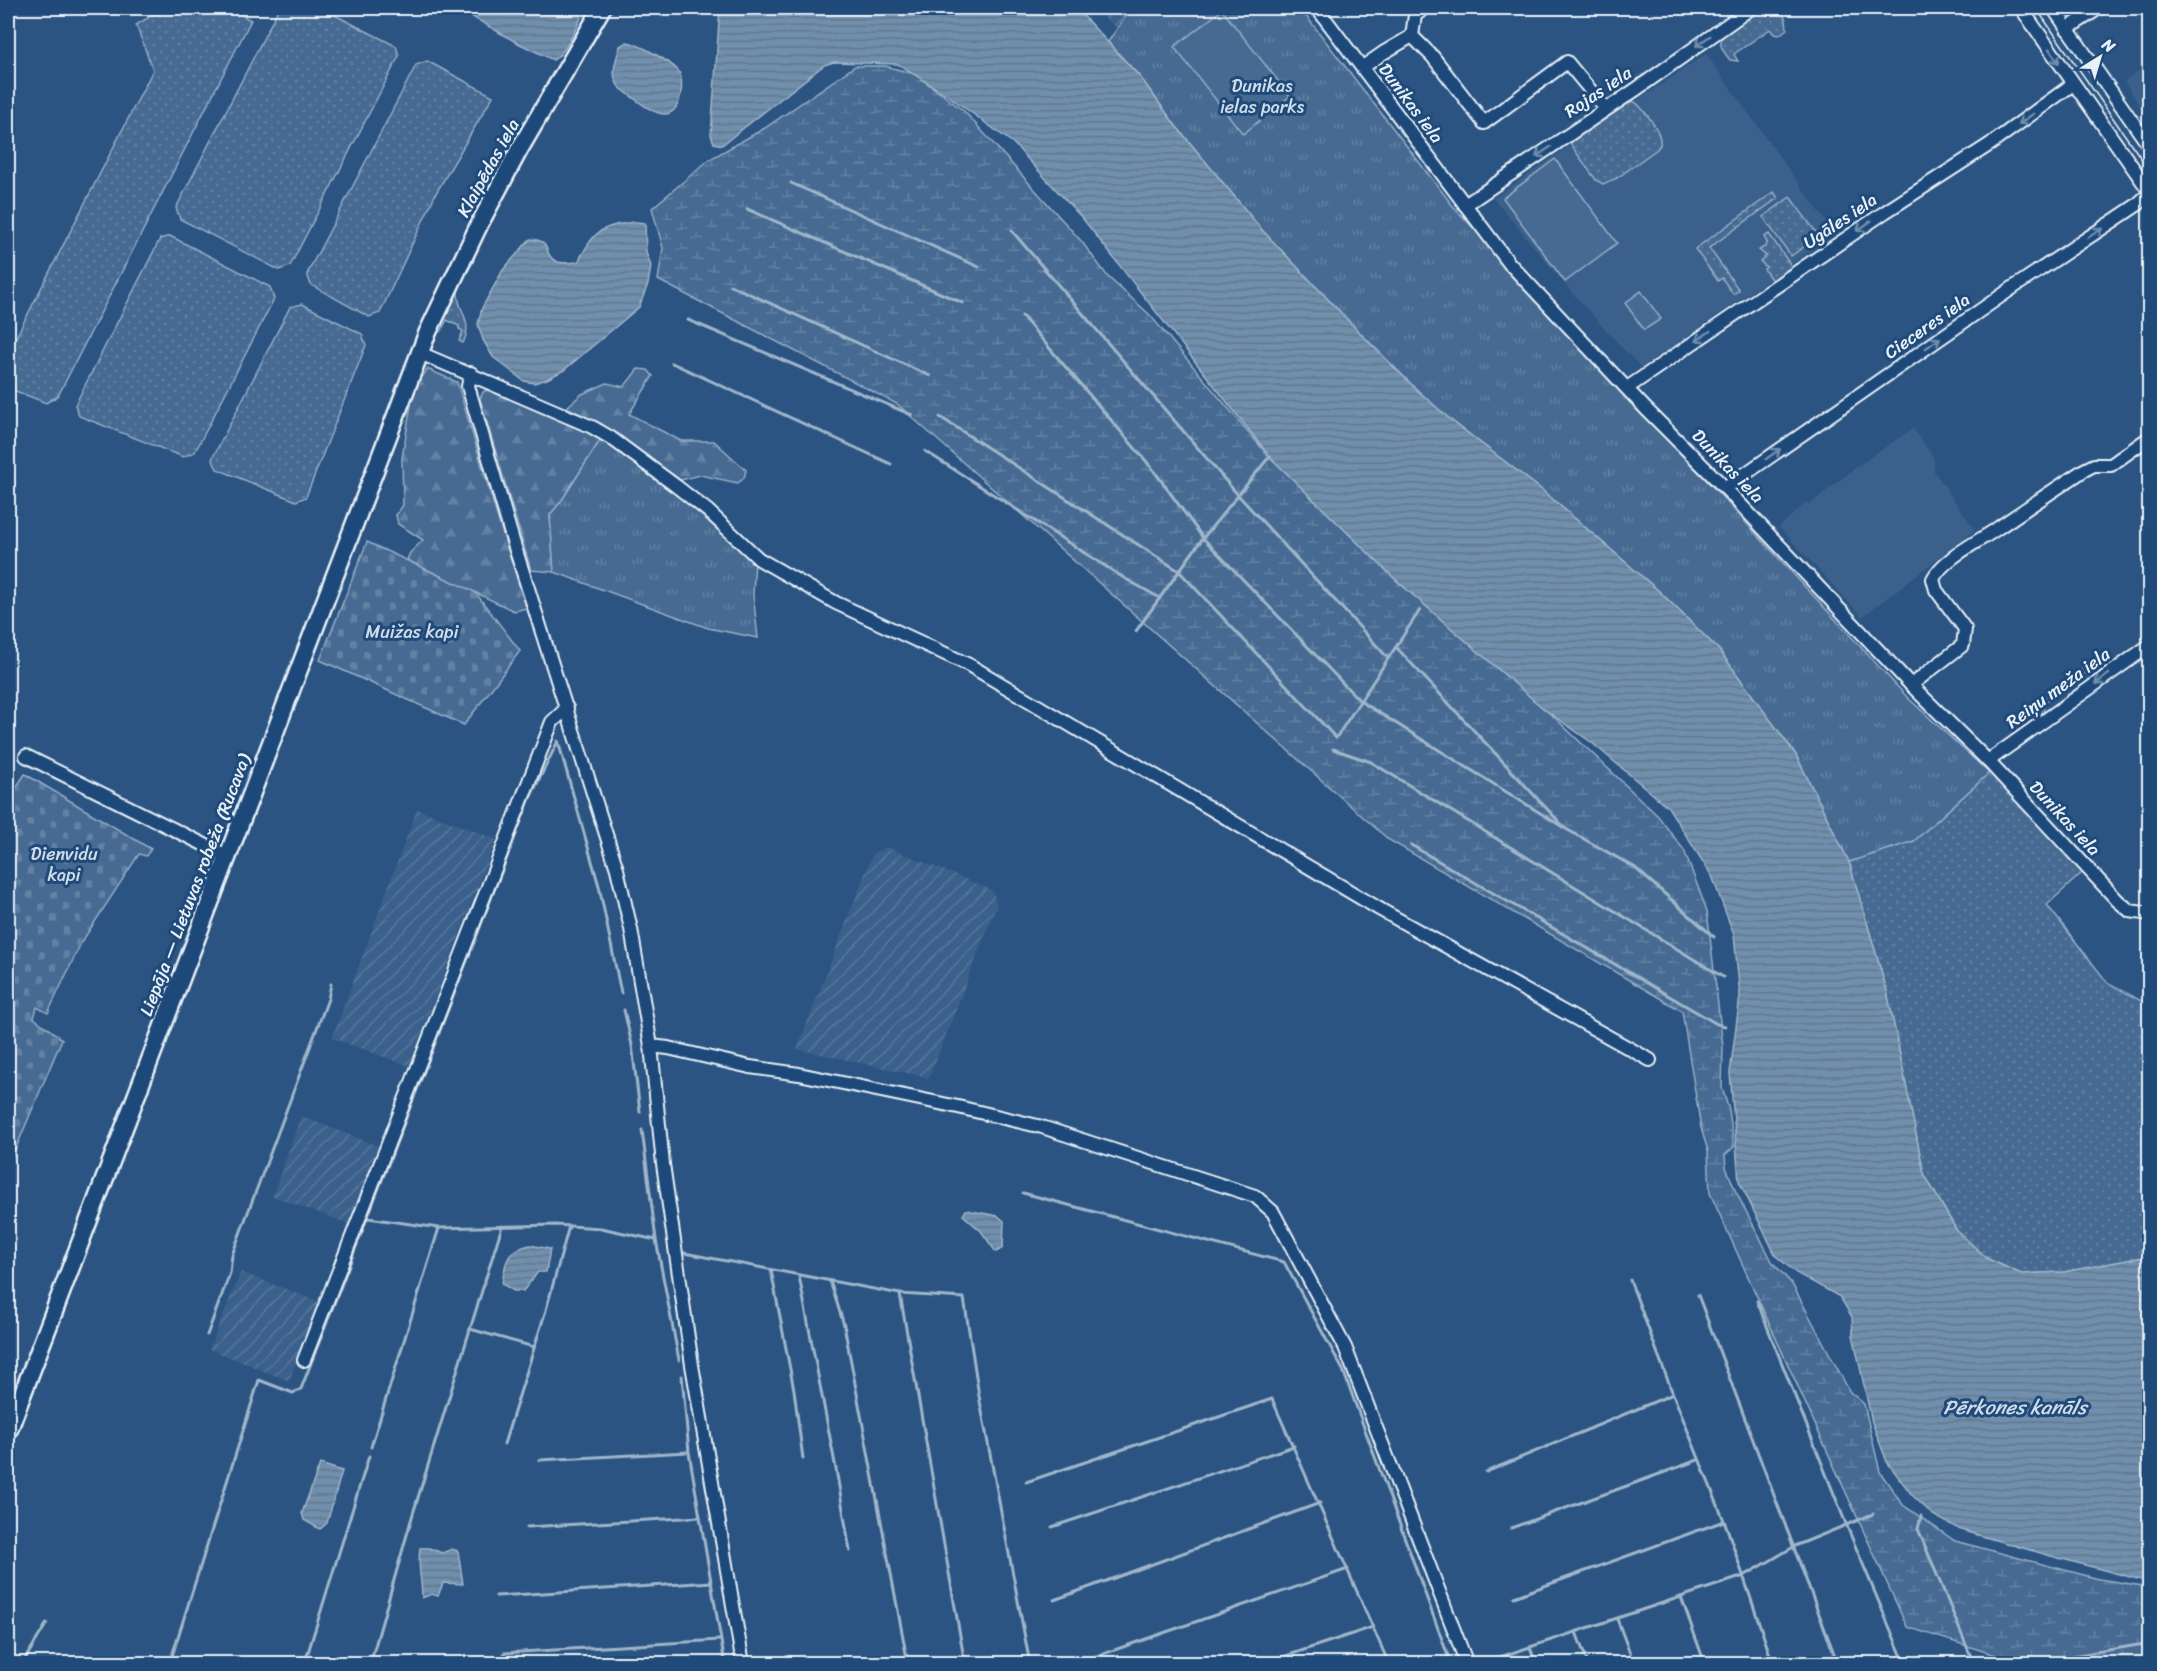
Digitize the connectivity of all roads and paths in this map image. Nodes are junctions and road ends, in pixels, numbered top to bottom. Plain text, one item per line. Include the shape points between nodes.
1 (1317, 8) edge
2 (1425, 8) edge
3 (1751, 8) edge
4 (2021, 8) edge
5 (2053, 8) edge
6 (2099, 8) edge
7 (602, 9) edge
8 (2067, 29) junction
9 (1412, 36) junction
10 (1363, 68) junction
11 (2073, 84) junction
12 (1606, 110) junction
13 (2150, 147) edge
14 (2150, 193) edge
15 (1465, 205) junction
16 (420, 353) junction
17 (471, 373) junction
18 (1627, 388) junction
19 (2150, 437) edge
20 (1725, 488) junction
21 (2150, 645) edge
22 (1911, 685) junction
23 (567, 708) junction
24 (26, 756) dead end
25 (1988, 761) junction
26 (227, 856) junction
27 (2150, 914) edge
28 (651, 1046) junction
29 (1650, 1060) dead end
30 (304, 1360) dead end
31 (8, 1432) edge
32 (743, 1664) edge
33 (1467, 1664) edge

1 - 10 street, Dunikas iela
2 - 9 street via 1415,15
3 -> 12 street, Rojas iela
4 -> 11 street
5 - 8 street
6 - 8 street
7 - 16 highway, Klaipēdas iela via 480,223
8 - 13 street
9 - 10 street
9 - 12 street via 1484,123 1567,62
10 - 15 street, Dunikas iela
11 - 14 street
11 -> 18 street, Ugāles iela via 1992,143
12 -> 15 street, Rojas iela
20 -> 14 street, Cieceres iela
15 - 18 street, Dunikas iela via 1509,263
16 - 17 street
16 - 26 highway, Liepāja — Lietuvas robeža (Rucava)
17 - 23 street via 471,397
17 - 29 street via 610,438 708,512 759,559 836,603 969,665 1381,910
18 - 20 street, Dunikas iela
19 - 22 street via 2111,465 2094,465 2084,470 1936,573 1936,590 1965,629 1963,645
20 - 22 street, Dunikas iela
21 -> 25 street, Reiņu meža iela
22 - 25 street, Dunikas iela
23 - 28 street via 617,870
23 - 30 street via 552,722
24 - 26 street
25 - 27 street, Dunikas iela via 2118,900 2130,911
26 - 31 highway, Liepāja — Lietuvas robeža (Rucava)
28 - 32 street via 690,1353
28 - 33 street via 1042,1127 1255,1196 1273,1212 1345,1347

